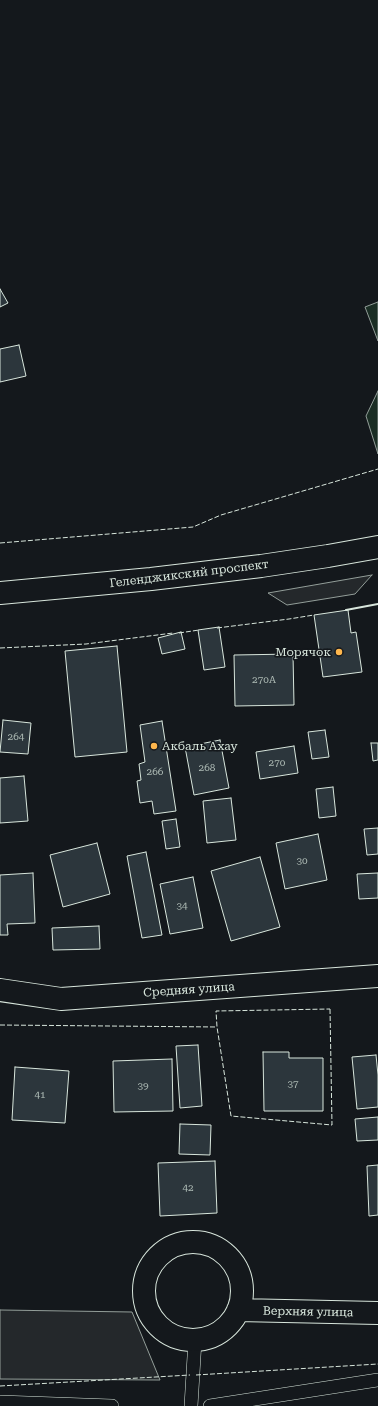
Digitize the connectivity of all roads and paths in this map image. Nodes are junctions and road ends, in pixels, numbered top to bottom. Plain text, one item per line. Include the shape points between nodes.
1 (378, 547) edge
2 (0, 593) edge
3 (378, 976) edge
4 (0, 990) edge
5 (238, 1310) junction
6 (378, 1313) edge
7 (195, 1340) junction
8 (378, 1380) edge
9 (0, 1402) edge
10 (45, 1405) edge
11 (112, 1406) edge
12 (191, 1406) edge
13 (213, 1406) edge

1 - 2 street, Геленджикский проспект via 261,566
3 - 4 street, Средняя улица via 61,999
5 - 6 street, Верхняя улица
5 - 7 street via 229,1325 217,1335
5 - 7 street via 242,1294 241,1282 233,1261 220,1250 204,1243 187,1242 171,1247 157,1257 148,1270 144,1284 144,1300 149,1315 159,1327 172,1336
7 - 12 lane
8 - 13 lane
9 - 10 lane
10 - 11 lane

